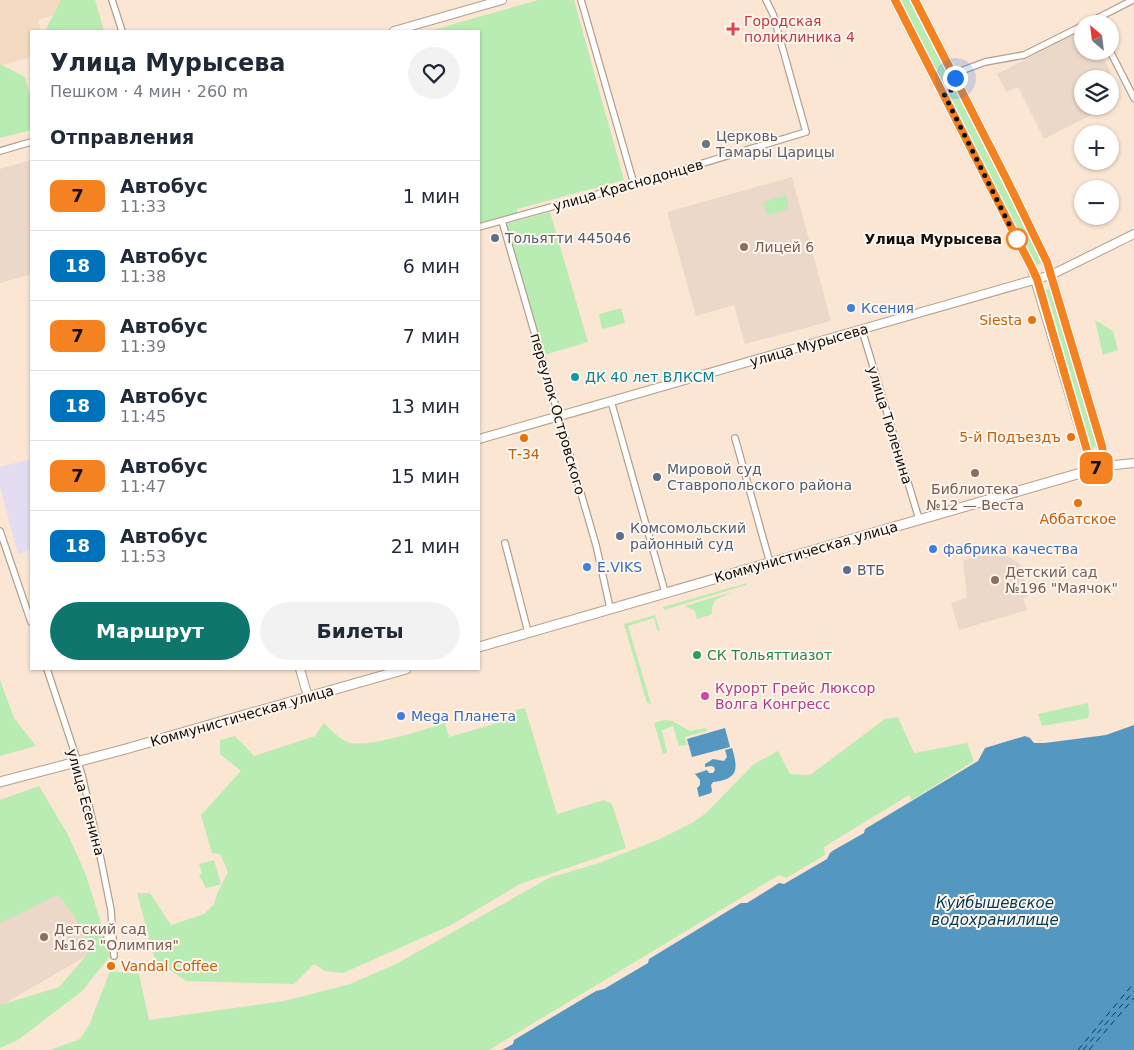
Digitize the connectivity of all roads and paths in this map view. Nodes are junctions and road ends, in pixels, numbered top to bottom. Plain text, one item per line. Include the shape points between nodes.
1 (112, 0) edge
2 (502, 0) edge
3 (581, 0) edge
4 (766, 0) edge
5 (895, 0) edge
6 (915, 0) edge
7 (1133, 0) edge
8 (1107, 15) edge
9 (122, 30) edge
10 (397, 30) edge
11 (1074, 30) edge
12 (1115, 60) edge
13 (953, 74) junction
14 (959, 86) junction
15 (944, 94) junction
16 (1134, 98) edge
17 (30, 142) edge
18 (0, 151) edge
19 (634, 184) junction
20 (502, 221) junction
21 (480, 227) edge
22 (1134, 234) edge
23 (1052, 275) junction
24 (1037, 279) junction
25 (862, 330) junction
26 (611, 401) junction
27 (558, 417) junction
28 (736, 438) dead end
29 (480, 439) edge
30 (1134, 463) edge
31 (1105, 466) junction
32 (1092, 468) junction
33 (919, 519) junction
34 (0, 531) edge
35 (505, 542) dead end
36 (770, 563) junction
37 (665, 592) junction
38 (610, 608) junction
39 (30, 619) edge
40 (528, 632) junction
41 (480, 647) edge
42 (47, 670) edge
43 (300, 670) edge
44 (402, 670) edge
45 (308, 697) junction
46 (76, 761) junction
47 (0, 782) edge
48 (112, 927) junction
49 (107, 938) dead end
50 (114, 956) dead end

1 - 9 street
2 - 10 street
3 - 19 street
4 - 19 street, улица Краснодонцев via 773,14 806,132
5 - 15 main road
6 - 13 main road
7 - 8 street
11 - 13 street via 1024,55 985,62
12 - 16 street
13 - 14 main road
14 - 15 main road
14 - 23 main road
15 - 24 main road
17 - 18 street
19 - 20 street, улица Краснодонцев
20 - 21 street, улица Краснодонцев
20 - 27 street, переулок Островского
22 - 23 street, улица Мурысева
23 - 24 street, улица Мурысева
23 - 31 main road
24 - 25 street, улица Мурысева
24 - 32 main road
25 - 26 street, улица Мурысева
25 - 33 street, улица Тюленина
26 - 27 street, улица Мурысева
26 - 37 street
27 - 29 street, улица Мурысева
27 - 38 street, переулок Островского via 596,545
28 - 36 street
30 - 31 street, Коммунистическая улица
31 - 32 main road, Коммунистическая улица
32 - 33 main road, Коммунистическая улица
33 - 36 main road, Коммунистическая улица
34 - 39 street
35 - 40 street
36 - 37 main road, Коммунистическая улица
37 - 38 main road, Коммунистическая улица
38 - 40 main road, Коммунистическая улица
40 - 41 main road, Коммунистическая улица
42 - 46 street, улица Есенина
43 - 45 street
44 - 45 main road, Коммунистическая улица
45 - 46 main road, Коммунистическая улица
46 - 47 main road, Коммунистическая улица
46 - 48 street, улица Есенина via 98,845
48 - 49 street
48 - 50 street, улица Есенина

